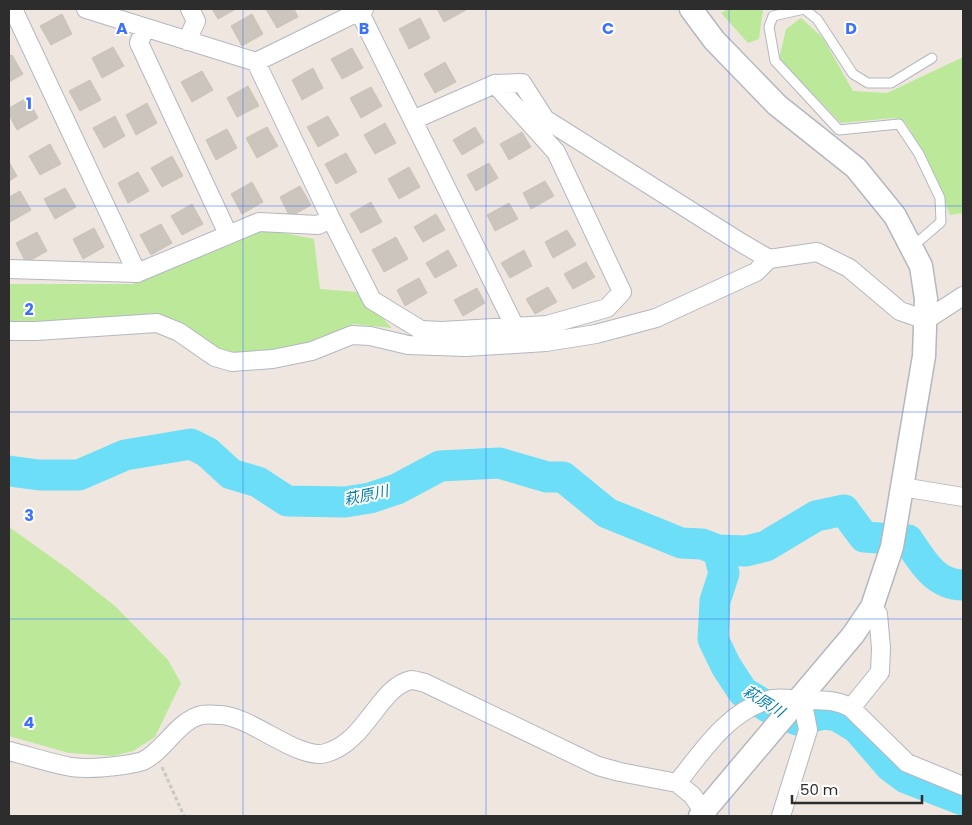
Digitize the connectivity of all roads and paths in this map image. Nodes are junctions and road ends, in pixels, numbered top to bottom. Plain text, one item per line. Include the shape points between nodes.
1 (13, 9) edge
2 (86, 9) edge
3 (190, 9) edge
4 (691, 9) edge
5 (362, 10) edge
6 (144, 28) junction
7 (187, 41) junction
8 (932, 58) dead end
9 (256, 62) junction
10 (495, 84) junction
11 (413, 120) junction
12 (331, 219) junction
13 (228, 234) junction
14 (912, 248) junction
15 (770, 259) junction
16 (9, 269) edge
17 (137, 274) junction
18 (963, 296) edge
19 (926, 320) junction
20 (515, 327) junction
21 (9, 331) edge
22 (902, 487) junction
23 (963, 497) edge
24 (872, 607) junction
25 (851, 708) junction
26 (801, 713) junction
27 (9, 751) edge
28 (156, 753) junction
29 (677, 783) junction
30 (963, 786) edge
31 (703, 815) edge
32 (184, 816) edge
33 (781, 816) edge

1 - 17 street
2 - 6 street
3 - 7 street via 196,21
4 - 14 street via 714,40 777,106 856,168 895,216
5 - 9 street
5 - 11 street
6 - 7 street
6 - 13 street via 139,43
7 - 9 street
8 - 14 lane via 890,83 868,83 853,74 816,20 804,9 773,16 769,27 775,61 839,130 899,124 940,198 941,222
9 - 12 street
10 - 11 street
10 - 15 street via 522,84 545,119
10 - 20 street via 556,152 622,292 607,308 547,326
11 - 20 street
12 - 13 street via 318,225 259,222
12 - 20 street via 372,300 421,330
13 - 17 street
14 - 19 street via 921,266
15 - 19 street via 817,252 849,268 900,311
15 - 21 street via 756,272 656,318 596,334 546,342 456,347 408,345 352,335 312,351 273,359 232,362 215,357 179,332 157,323
16 - 17 street
18 - 19 street
19 - 22 street via 924,356
22 - 23 street
22 - 24 street via 892,547
24 - 25 street via 878,614 880,672
24 - 26 street
25 - 26 street via 841,702
25 - 30 street via 907,763
26 - 29 street via 784,698 766,700 738,714 723,727
26 - 31 street via 765,739
26 - 33 street
27 - 28 street via 73,767 141,762
28 - 29 street via 188,720 203,714 237,718 292,746 324,754 341,748 356,735 391,692 412,680 425,683 598,766
28 - 32 path
29 - 31 street via 692,795

